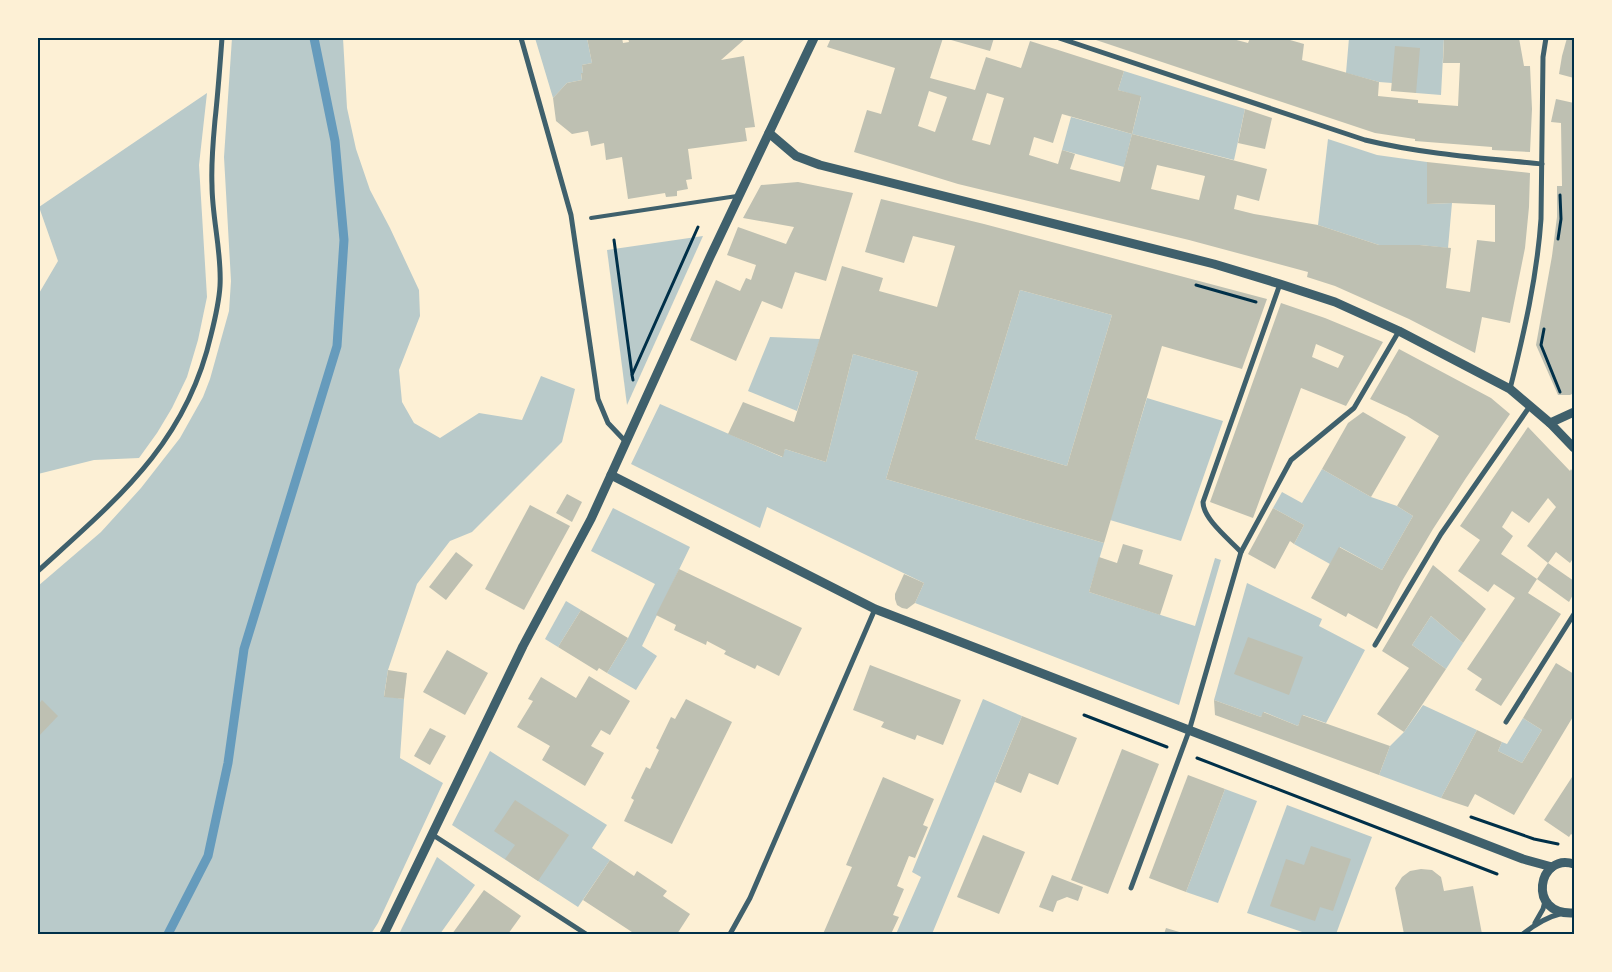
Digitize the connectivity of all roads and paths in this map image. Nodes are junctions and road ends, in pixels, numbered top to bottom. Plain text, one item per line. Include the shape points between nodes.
1 (222, 38) edge
2 (521, 38) edge
3 (814, 38) edge
4 (1059, 38) edge
5 (1546, 38) edge
6 (769, 133) junction
7 (1542, 164) junction
8 (1560, 194) dead end
9 (739, 196) junction
10 (591, 218) dead end
11 (698, 227) dead end
12 (614, 240) dead end
13 (1557, 248) dead end
14 (1209, 283) dead end
15 (1280, 284) junction
16 (1196, 285) dead end
17 (1207, 288) junction
18 (1265, 304) dead end
19 (1544, 328) dead end
20 (1399, 331) junction
21 (632, 375) junction
22 (633, 382) dead end
23 (1510, 389) junction
24 (1560, 392) dead end
25 (1530, 406) junction
26 (1574, 412) edge
27 (1550, 423) junction
28 (627, 442) junction
29 (1574, 448) edge
30 (612, 475) junction
31 (1241, 552) junction
32 (38, 571) edge
33 (875, 609) junction
34 (1574, 614) edge
35 (1375, 645) dead end
36 (1084, 714) dead end
37 (1506, 722) dead end
38 (1189, 731) junction
39 (1169, 747) dead end
40 (1192, 756) dead end
41 (433, 835) junction
42 (1523, 859) junction
43 (1574, 864) edge
44 (1552, 867) junction
45 (1498, 874) dead end
46 (1543, 879) junction
47 (1130, 888) dead end
48 (1545, 901) junction
49 (1574, 912) edge
50 (1564, 913) junction
51 (1533, 925) junction
52 (384, 934) edge
53 (586, 934) edge
54 (730, 934) edge
55 (1523, 934) edge

1 - 32 street via 212,168 220,284 214,321 196,386 182,415 156,454 114,500
2 - 28 street via 572,215 598,399 608,423
3 - 6 street
4 - 7 street via 1386,146
5 - 7 street
6 - 9 street
6 - 15 street via 796,156 820,165 1214,264
7 - 23 street via 1539,246
8 - 13 path
9 - 10 lane
9 - 28 street
11 - 21 path
12 - 21 path
14 - 17 path
15 - 20 street via 1335,302
15 - 31 street via 1203,502 1208,517
16 - 17 path
17 - 18 path
19 - 24 path via 1541,345
20 - 23 street
20 - 31 street via 1354,408 1291,460
21 - 22 path
23 - 25 street
25 - 27 street
25 - 35 street via 1441,534
26 - 27 street
27 - 29 street
28 - 30 street
30 - 33 street
30 - 41 street via 519,654
31 - 38 street
33 - 38 street
33 - 54 street via 750,898
34 - 37 street
36 - 39 path
38 - 42 street
38 - 47 street
40 - 45 path
41 - 52 street
41 - 53 street
42 - 44 street
42 - 46 street
43 - 44 street
44 - 46 street
46 - 48 street
48 - 50 street
48 - 51 street
49 - 50 street
50 - 51 street
51 - 55 street

